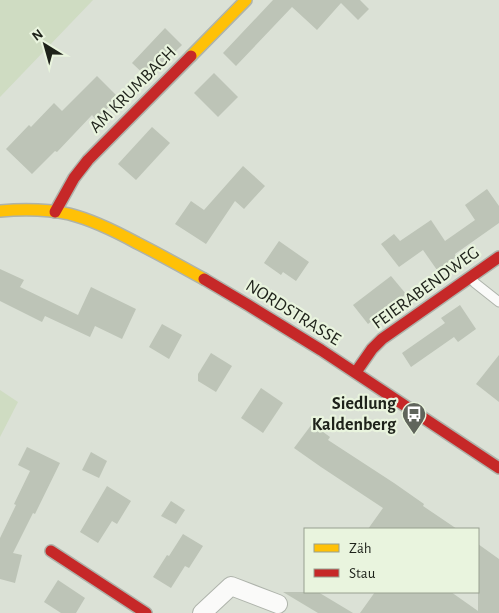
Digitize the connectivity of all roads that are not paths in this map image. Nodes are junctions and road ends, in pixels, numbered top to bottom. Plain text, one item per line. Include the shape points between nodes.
1 (246, 0) edge
2 (0, 211) edge
3 (55, 212) junction
4 (499, 256) edge
5 (470, 277) junction
6 (499, 302) edge
7 (356, 372) junction
8 (499, 468) edge
9 (51, 551) dead end
10 (278, 604) dead end
11 (146, 613) edge
12 (202, 613) edge

1 - 3 street, AM KRUMBACH via 88,160
2 - 3 street, NORDSTRASSE
3 - 7 street, NORDSTRASSE via 78,217 129,238 236,297
4 - 5 street, FEIERABENDWEG
5 - 6 lane
5 - 7 street, FEIERABENDWEG via 382,339
7 - 8 street, NORDSTRASSE
9 - 11 street
10 - 12 street via 231,586

